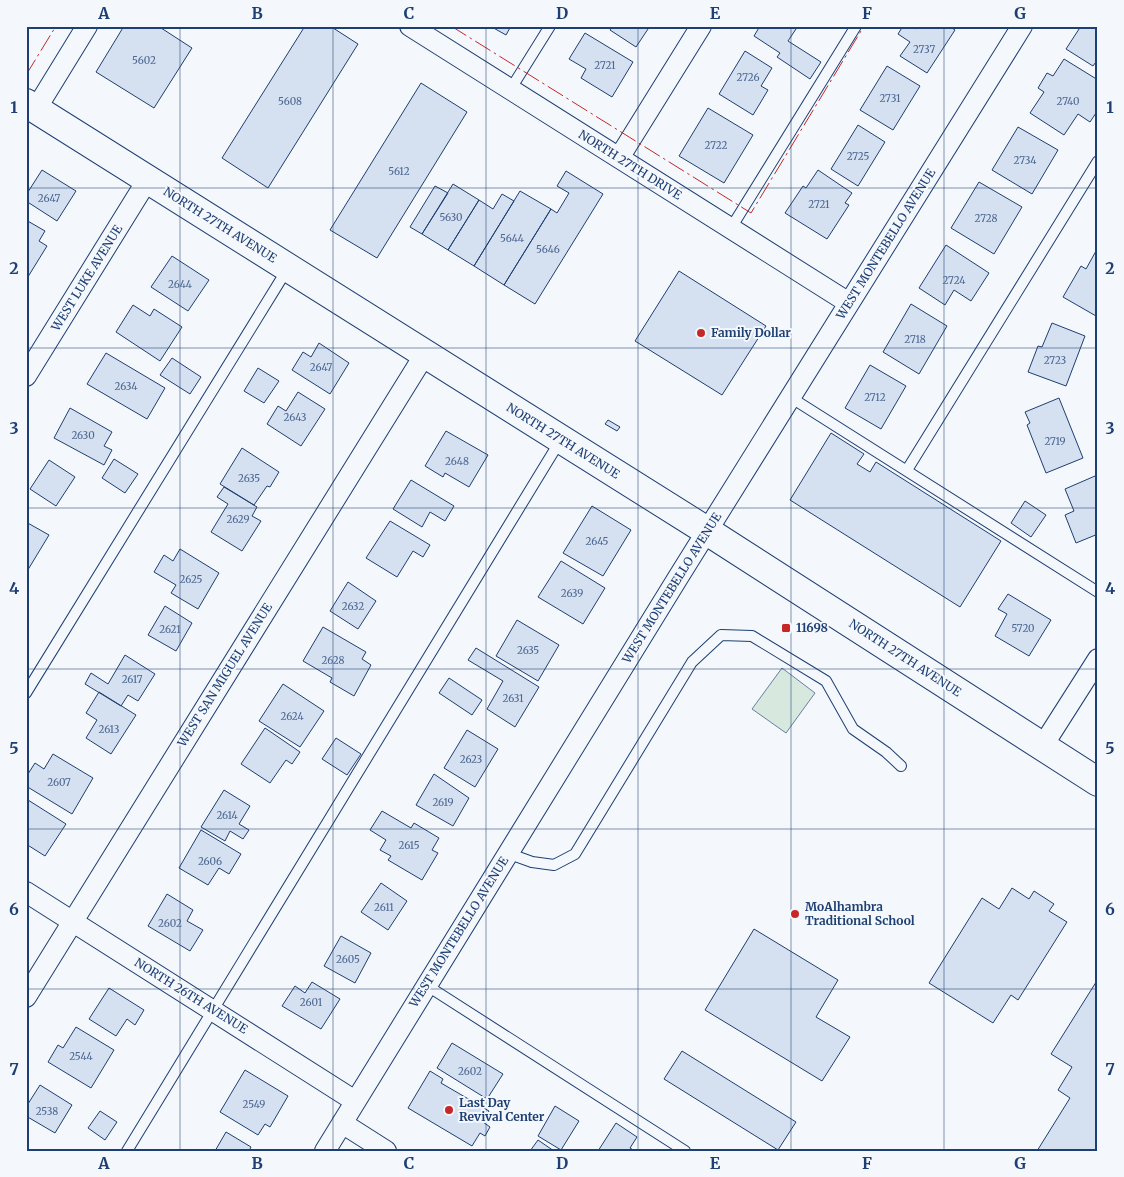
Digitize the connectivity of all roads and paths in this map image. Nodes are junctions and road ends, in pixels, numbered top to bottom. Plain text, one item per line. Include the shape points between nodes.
1 (87, 26) edge
2 (410, 26) edge
3 (550, 26) edge
4 (701, 26) edge
5 (856, 26) edge
6 (1022, 26) edge
7 (510, 90) junction
8 (31, 106) edge
9 (619, 158) junction
10 (1098, 161) edge
11 (148, 179) junction
12 (731, 228) junction
13 (288, 268) junction
14 (849, 304) junction
15 (425, 354) junction
16 (26, 376) edge
17 (790, 397) junction
18 (561, 440) junction
19 (907, 470) junction
20 (708, 530) junction
21 (1098, 592) edge
22 (1098, 659) edge
23 (26, 693) edge
24 (1042, 747) junction
25 (901, 766) dead end
26 (1098, 782) edge
27 (508, 853) junction
28 (26, 892) edge
29 (72, 922) junction
30 (426, 985) junction
31 (26, 997) edge
32 (213, 1010) junction
33 (355, 1101) junction
34 (342, 1123) junction
35 (127, 1151) edge
36 (325, 1151) edge
37 (386, 1151) edge
38 (685, 1151) edge

1 - 8 street
2 - 7 street, NORTH 27TH DRIVE
3 - 7 lane
4 - 9 street
5 - 12 lane
6 - 14 street, WEST MONTEBELLO AVENUE
7 - 9 street, NORTH 27TH DRIVE
8 - 11 main road, NORTH 27TH AVENUE
9 - 12 street, NORTH 27TH DRIVE
10 - 19 lane
11 - 13 main road, NORTH 27TH AVENUE
11 - 16 street, WEST LUKE AVENUE
12 - 14 street, NORTH 27TH DRIVE
13 - 15 main road, NORTH 27TH AVENUE
13 - 23 lane
14 - 17 street, WEST MONTEBELLO AVENUE
15 - 18 main road, NORTH 27TH AVENUE
15 - 29 street, WEST SAN MIGUEL AVENUE
17 - 19 lane
17 - 20 street, WEST MONTEBELLO AVENUE
18 - 20 main road, NORTH 27TH AVENUE
18 - 32 lane
19 - 21 lane
20 - 24 main road, NORTH 27TH AVENUE
20 - 27 street, WEST MONTEBELLO AVENUE
22 - 24 street
24 - 26 main road, NORTH 27TH AVENUE
25 - 27 lane via 853,729 826,681 752,636 721,635 692,662 575,854 554,865 532,862
27 - 30 street, WEST MONTEBELLO AVENUE
28 - 29 street, NORTH 26TH AVENUE
29 - 31 street, WEST SAN MIGUEL AVENUE
29 - 32 street, NORTH 26TH AVENUE
30 - 33 street, WEST MONTEBELLO AVENUE
30 - 38 lane
32 - 33 street, NORTH 26TH AVENUE
32 - 35 lane
33 - 34 street, WEST MONTEBELLO AVENUE
34 - 36 street, WEST MONTEBELLO AVENUE
34 - 37 street

